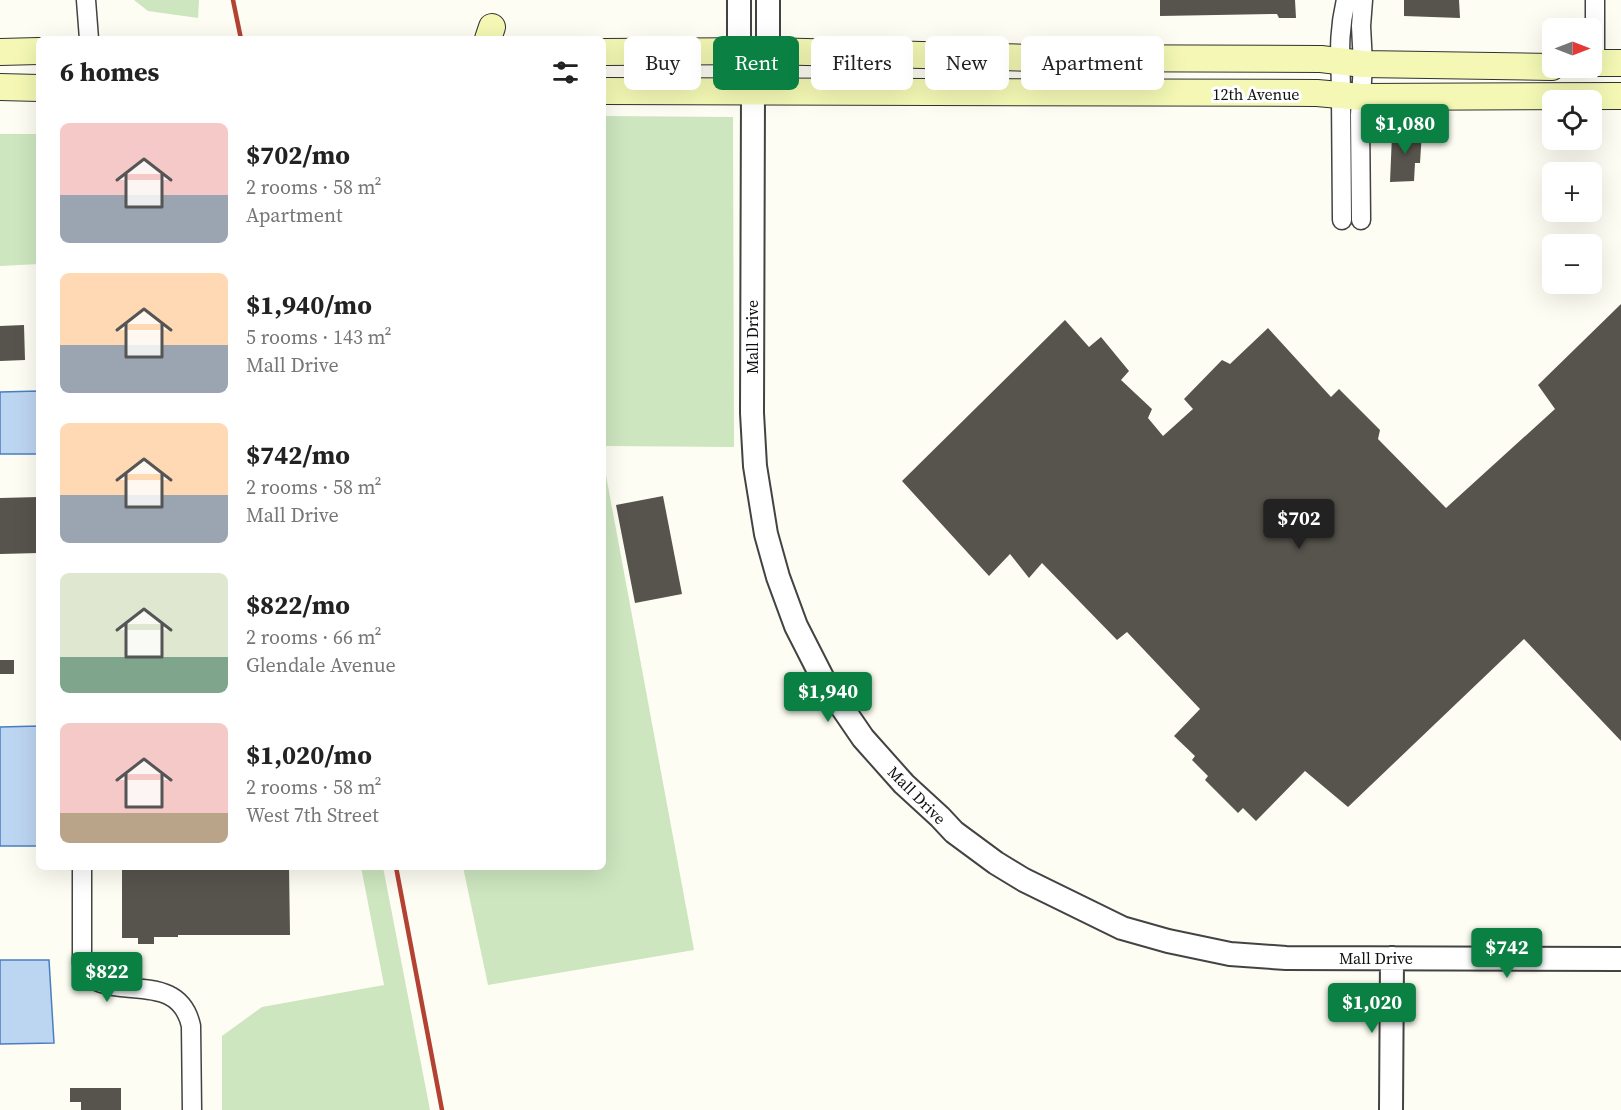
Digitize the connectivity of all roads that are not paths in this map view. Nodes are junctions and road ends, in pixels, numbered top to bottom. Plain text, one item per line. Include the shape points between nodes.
1 (86, 0) edge
2 (739, 0) edge
3 (768, 0) edge
4 (1346, 0) edge
5 (1363, 0) edge
6 (1595, 0) edge
7 (1594, 18) edge
8 (89, 36) edge
9 (739, 36) edge
10 (768, 36) edge
11 (0, 51) edge
12 (36, 51) edge
13 (713, 51) edge
14 (606, 52) edge
15 (799, 52) edge
16 (1351, 62) junction
17 (1602, 63) edge
18 (1621, 63) edge
19 (1542, 67) edge
20 (0, 87) edge
21 (36, 88) edge
22 (606, 92) edge
23 (753, 92) junction
24 (1351, 96) junction
25 (1621, 96) edge
26 (1342, 220) dead end
27 (1361, 220) dead end
28 (82, 870) edge
29 (1392, 958) junction
30 (1621, 959) edge
31 (192, 1110) edge
32 (1391, 1110) edge

1 - 8 street
2 - 9 street, Mall Drive
3 - 10 street
4 - 16 street via 1340,32
5 - 16 street
6 - 7 street
11 - 12 main road
13 - 14 main road
15 - 16 main road
16 - 19 main road
16 - 24 street
16 - 24 street
17 - 18 main road
20 - 21 main road
22 - 23 main road, 12th Avenue
23 - 24 main road, 12th Avenue
23 - 29 street, Mall Drive via 752,412 760,504 778,577 796,626 824,681 863,738 954,832 996,863 1122,928 1230,954
24 - 25 main road, 12th Avenue
24 - 26 street
24 - 27 street
28 - 31 street via 85,972 98,983 165,992 183,1005 191,1026
29 - 30 street, Mall Drive
29 - 32 street

